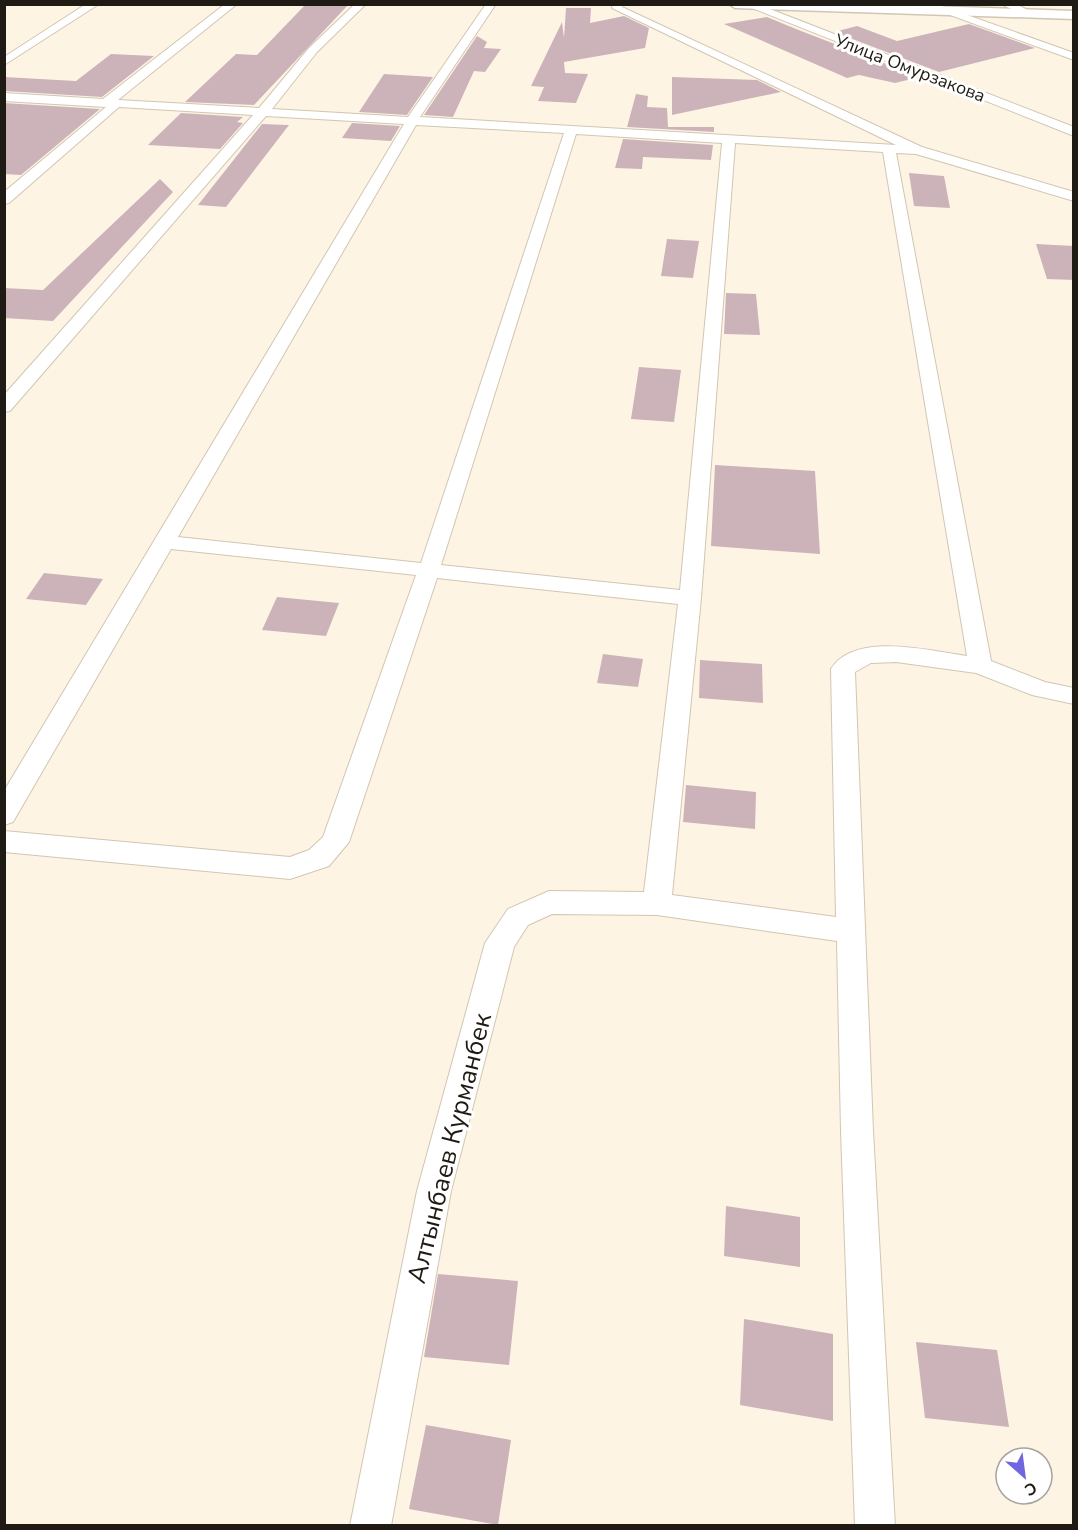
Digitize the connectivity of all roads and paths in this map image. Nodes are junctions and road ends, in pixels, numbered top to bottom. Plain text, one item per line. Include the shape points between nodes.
1 (94, 4) edge
2 (232, 4) edge
3 (361, 4) edge
4 (491, 4) edge
5 (618, 4) edge
6 (735, 4) edge
7 (925, 4) edge
8 (1006, 4) edge
9 (748, 5) edge
10 (945, 12) junction
11 (1030, 14) junction
12 (1074, 15) edge
13 (1074, 57) edge
14 (4, 62) edge
15 (4, 97) edge
16 (112, 103) junction
17 (262, 112) junction
18 (411, 122) junction
19 (571, 130) junction
20 (1074, 132) edge
21 (729, 140) junction
22 (889, 149) junction
23 (917, 150) junction
24 (1073, 199) edge
25 (4, 200) edge
26 (4, 407) edge
27 (166, 542) junction
28 (429, 570) junction
29 (690, 598) junction
30 (980, 666) junction
31 (1074, 696) edge
32 (4, 815) edge
33 (4, 841) edge
34 (657, 904) junction
35 (851, 931) junction
36 (370, 1526) edge
37 (875, 1526) edge

1 - 14 street
2 - 16 street
3 - 17 street via 313,50
4 - 18 street
5 - 23 street via 617,8
6 - 9 highway
7 - 10 street
8 - 11 street
9 - 10 highway
9 - 20 street, Улица Омурзакова
10 - 11 highway
10 - 13 street
11 - 12 highway
15 - 16 street
16 - 17 street
16 - 25 street
17 - 18 street
17 - 26 street
18 - 19 street
18 - 27 street
19 - 21 street
19 - 28 street
21 - 22 street
21 - 29 street
22 - 23 street
22 - 30 street
23 - 24 street
27 - 28 street
27 - 32 street
28 - 29 street
28 - 33 street via 335,842 319,858 290,868
29 - 34 street
30 - 31 street via 1040,689
30 - 35 street via 896,654 866,655 843,669
34 - 35 street, Алтынбаев Курманбек
34 - 36 street, Алтынбаев Курманбек via 549,902 518,917 500,943 434,1191
35 - 37 street

